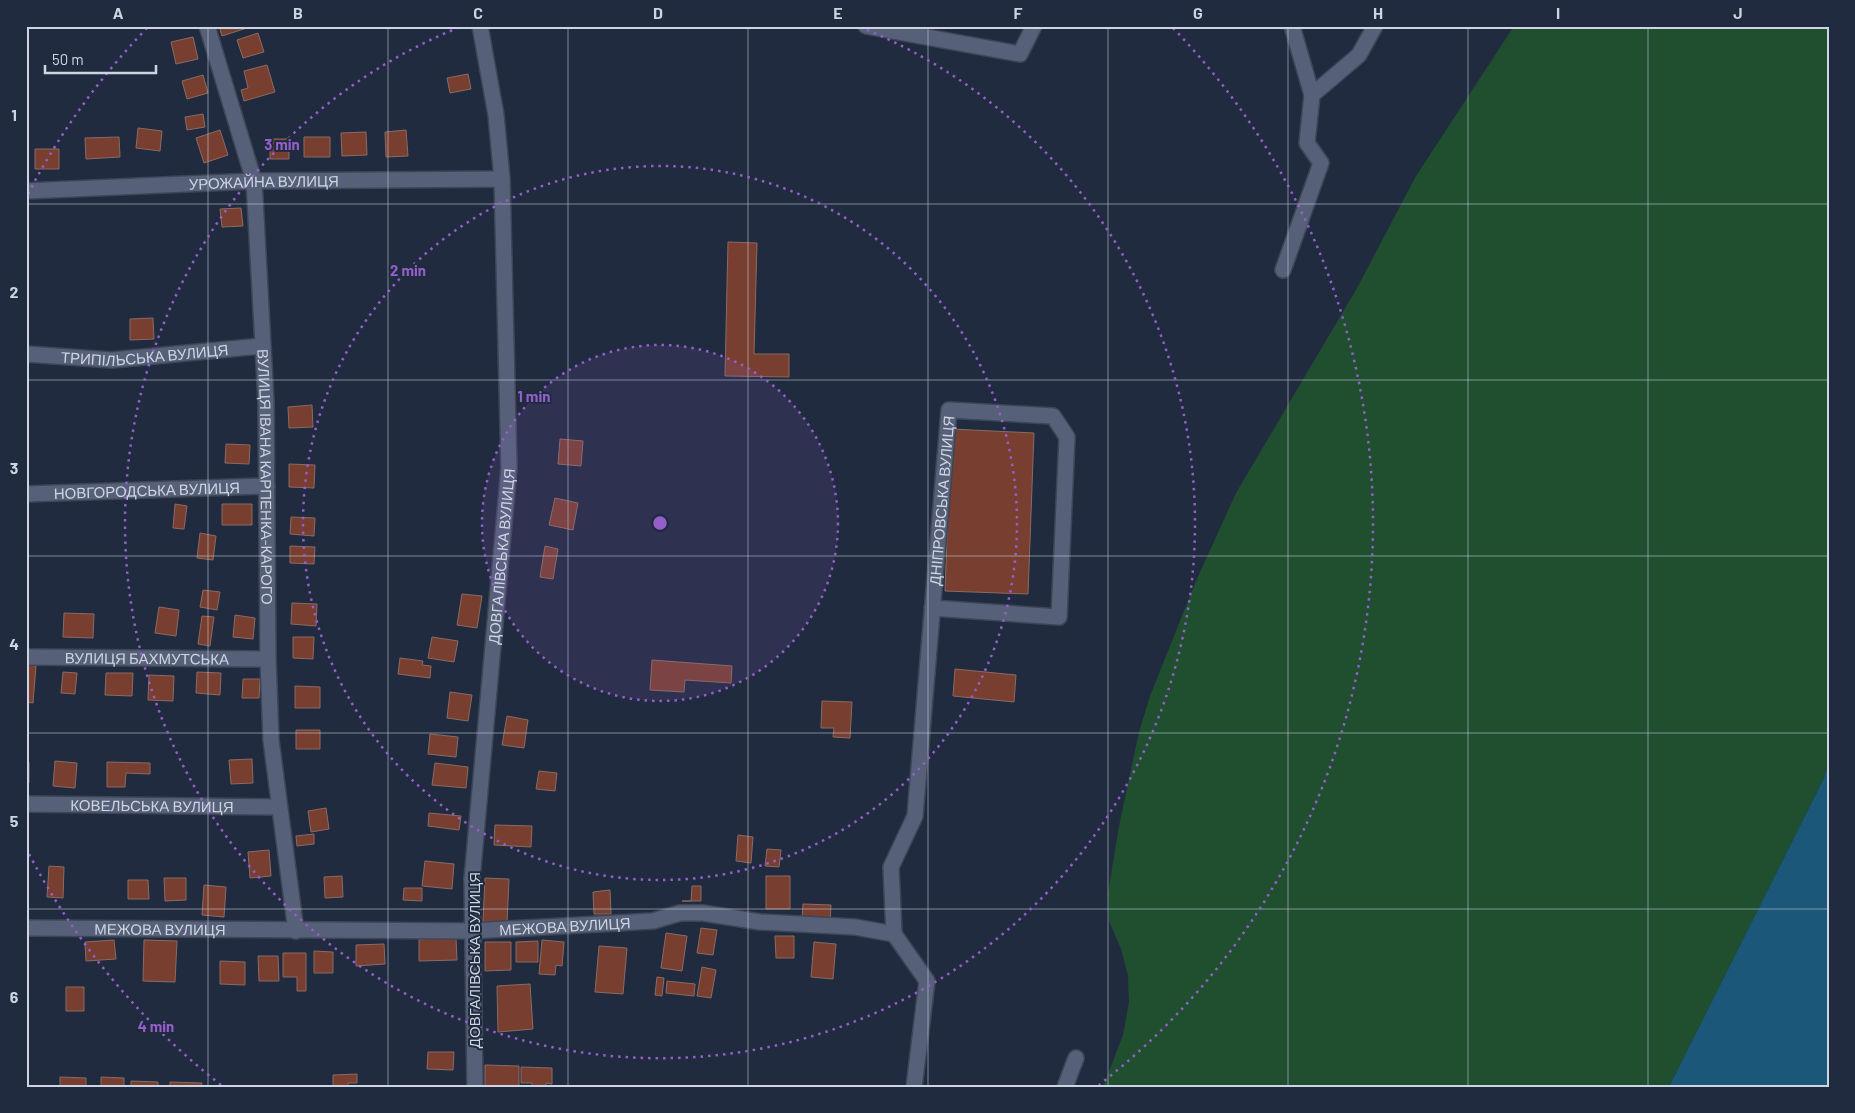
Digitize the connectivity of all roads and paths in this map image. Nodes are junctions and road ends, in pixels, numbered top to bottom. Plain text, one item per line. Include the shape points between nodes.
1 (207, 26) edge
2 (480, 26) edge
3 (866, 26) edge
4 (1034, 26) edge
5 (1292, 26) edge
6 (1375, 26) edge
7 (1312, 95) junction
8 (502, 179) junction
9 (254, 182) junction
10 (26, 191) edge
11 (1283, 270) dead end
12 (261, 346) junction
13 (26, 354) edge
14 (267, 486) junction
15 (26, 494) edge
16 (932, 608) junction
17 (26, 656) edge
18 (268, 659) junction
19 (26, 804) edge
20 (279, 806) junction
21 (26, 928) edge
22 (296, 931) junction
23 (472, 932) junction
24 (894, 934) junction
25 (1076, 1058) dead end
26 (475, 1087) edge
27 (914, 1087) edge
28 (1065, 1087) edge

1 - 9 street, ВУЛИЦЯ ІВАНА КАРПЕНКА-КАРОГО
2 - 8 street, ДОВГАЛІВСЬКА ВУЛИЦЯ via 496,115
3 - 4 street via 1020,54
5 - 7 street
6 - 7 street via 1359,55
7 - 11 street via 1307,143 1321,163
8 - 9 street, УРОЖАЙНА ВУЛИЦЯ
8 - 23 street, ДОВГАЛІВСЬКА ВУЛИЦЯ via 508,468 472,879
9 - 10 street, УРОЖАЙНА ВУЛИЦЯ
9 - 12 street, ВУЛИЦЯ ІВАНА КАРПЕНКА-КАРОГО
12 - 13 street, ТРИПІЛЬСЬКА ВУЛИЦЯ via 112,360
12 - 14 street, ВУЛИЦЯ ІВАНА КАРПЕНКА-КАРОГО via 266,401
14 - 15 street, НОВГОРОДСЬКА ВУЛИЦЯ
14 - 18 street, ВУЛИЦЯ ІВАНА КАРПЕНКА-КАРОГО
16 - 16 street, ДНІПРОВСЬКА ВУЛИЦЯ via 949,410 1053,416 1067,437 1059,617
16 - 24 street, ДНІПРОВСЬКА ВУЛИЦЯ via 914,816 891,867
17 - 18 street, ВУЛИЦЯ БАХМУТСЬКА
18 - 20 street, ВУЛИЦЯ ІВАНА КАРПЕНКА-КАРОГО via 271,740
19 - 20 street, КОВЕЛЬСЬКА ВУЛИЦЯ
20 - 22 street, ВУЛИЦЯ ІВАНА КАРПЕНКА-КАРОГО
21 - 22 street, МЕЖОВА ВУЛИЦЯ
22 - 23 street, МЕЖОВА ВУЛИЦЯ
23 - 24 street, МЕЖОВА ВУЛИЦЯ via 653,921 680,913 703,913 760,922 855,927
23 - 26 street, ДОВГАЛІВСЬКА ВУЛИЦЯ
24 - 27 street via 927,981
25 - 28 street

